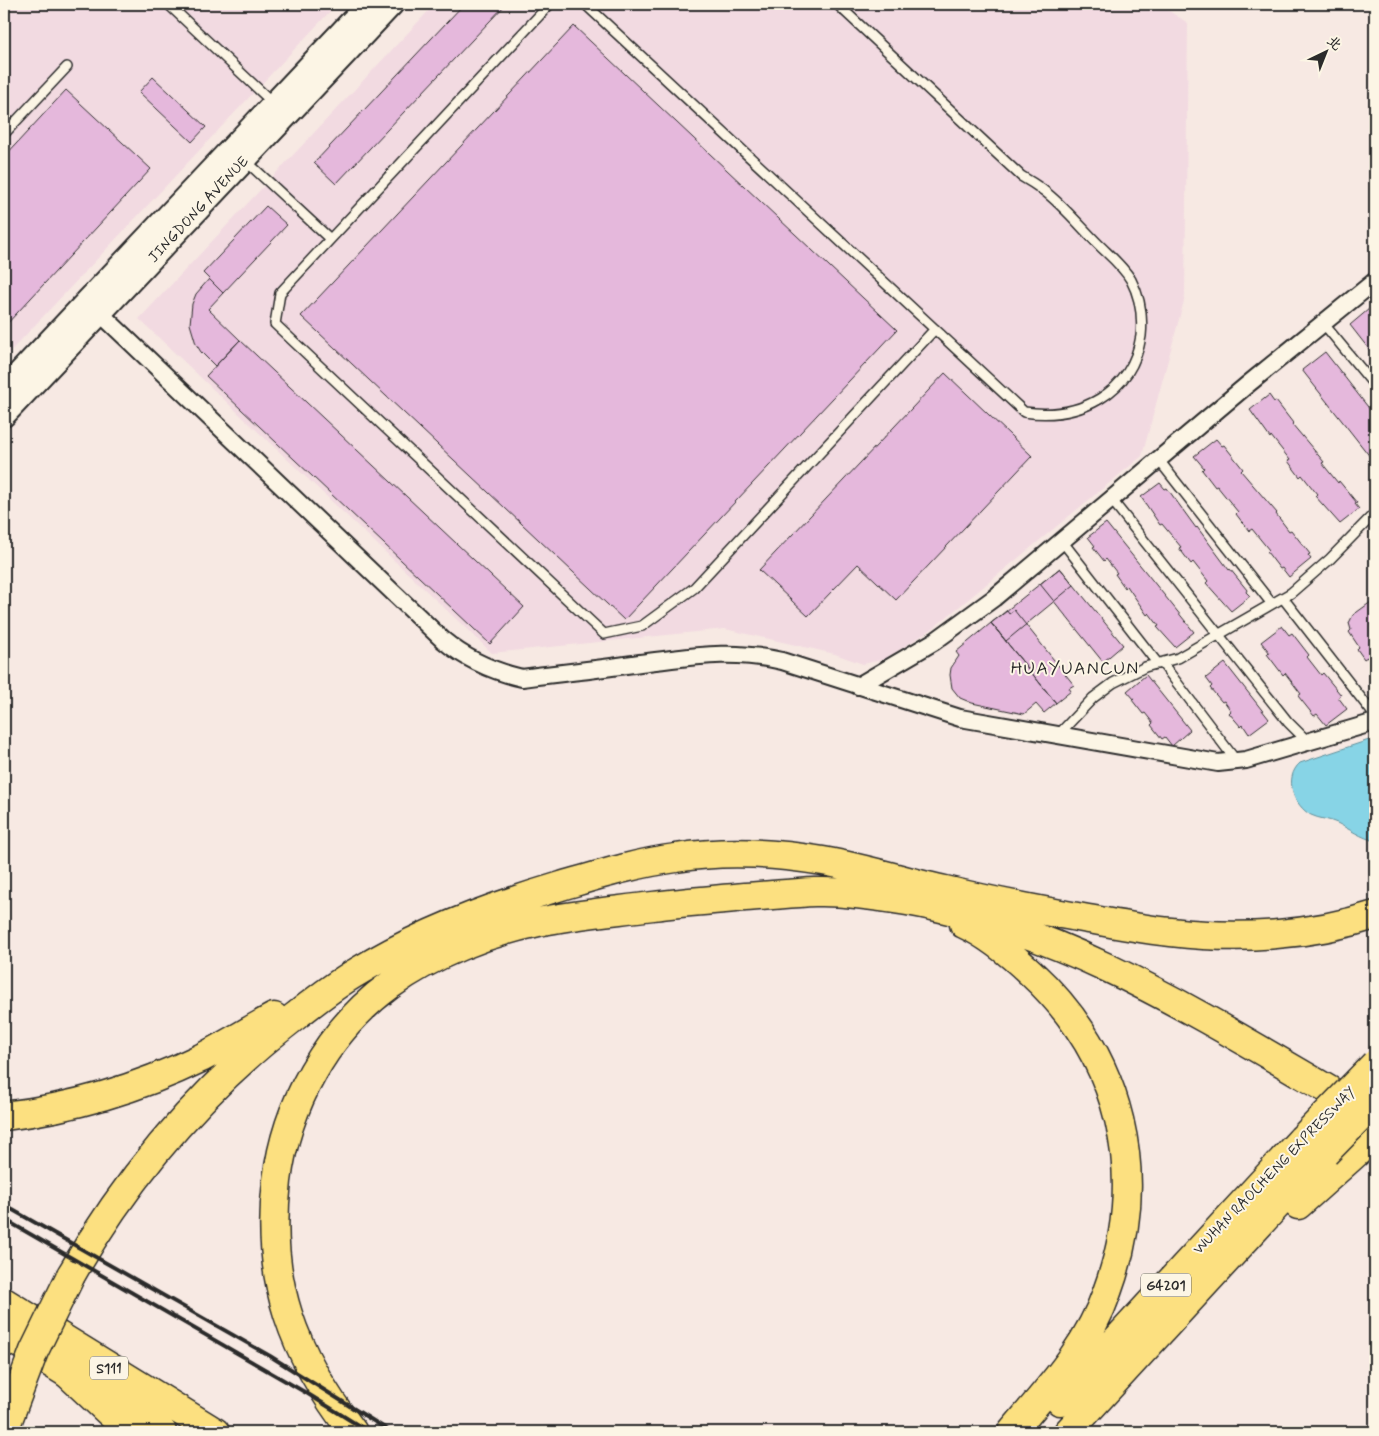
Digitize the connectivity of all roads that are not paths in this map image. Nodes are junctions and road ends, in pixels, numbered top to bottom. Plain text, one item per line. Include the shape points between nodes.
1 (168, 4) edge
2 (368, 4) edge
3 (392, 4) edge
4 (550, 4) edge
5 (585, 4) edge
6 (837, 4) edge
7 (67, 67) dead end
8 (274, 103) junction
9 (4, 134) edge
10 (245, 160) junction
11 (330, 239) junction
12 (1375, 281) edge
13 (100, 313) junction
14 (1323, 323) junction
15 (935, 329) junction
16 (1375, 386) edge
17 (4, 389) edge
18 (4, 415) edge
19 (1158, 460) junction
20 (1111, 499) junction
21 (1375, 513) edge
22 (1062, 541) junction
23 (1283, 598) junction
24 (1272, 604) junction
25 (1219, 635) junction
26 (1160, 663) junction
27 (858, 686) junction
28 (1375, 716) edge
29 (1375, 722) edge
30 (1058, 735) junction
31 (1308, 742) junction
32 (1237, 762) junction
33 (907, 901) junction
34 (992, 902) junction
35 (1375, 915) edge
36 (423, 964) junction
37 (354, 973) junction
38 (1375, 1064) edge
39 (1375, 1101) edge
40 (4, 1116) edge
41 (1375, 1116) edge
42 (1375, 1136) edge
43 (1334, 1159) junction
44 (78, 1280) junction
45 (4, 1302) edge
46 (4, 1334) edge
47 (68, 1374) junction
48 (10, 1431) edge
49 (130, 1432) edge
50 (162, 1432) edge
51 (216, 1432) edge
52 (352, 1432) edge
53 (1012, 1432) edge
54 (1032, 1432) edge
55 (1068, 1432) edge

1 - 8 lane
2 - 8 main road, JINGDONG AVENUE
3 - 10 main road, JINGDONG AVENUE
4 - 11 lane
5 - 15 lane
6 - 15 lane via 1021,176 1044,190 1125,271 1136,293 1142,317 1136,356 1123,379 1091,404 1052,414 1024,412
7 - 9 lane
8 - 17 main road, JINGDONG AVENUE
10 - 11 lane
10 - 13 main road, JINGDONG AVENUE
11 - 15 lane via 280,293 275,324 604,634 642,626 694,588
12 - 14 street
13 - 18 main road, JINGDONG AVENUE
13 - 27 street via 443,640 482,666 522,678 709,655 742,654 782,661
14 - 16 lane
14 - 19 street
19 - 20 street
19 - 24 lane
20 - 22 street
20 - 25 lane
21 - 23 lane via 1330,559
22 - 26 lane
22 - 27 street via 994,598 935,641
23 - 24 lane
23 - 28 lane
24 - 25 lane
25 - 26 lane via 1178,658
25 - 31 lane via 1288,722
26 - 30 lane via 1145,667 1103,690
26 - 32 lane
27 - 30 street via 960,718
29 - 31 street
30 - 32 street via 1208,762
31 - 32 street
33 - 36 highway via 817,892 682,902 540,921 488,937
33 - 41 highway via 1018,930 1103,966
33 - 53 highway via 974,930 1007,952 1042,982 1094,1053 1110,1088 1122,1129 1127,1175 1125,1222 1107,1293 1086,1339
34 - 35 highway via 1199,935 1291,932
34 - 37 highway via 826,862 736,854 676,858 591,878 498,907 417,939
34 - 39 highway via 1155,976
36 - 44 highway via 363,987 291,1040 223,1101 147,1188
36 - 52 highway via 392,984 344,1028 308,1081 290,1119 279,1162 273,1233 284,1303 309,1365
37 - 40 highway via 172,1071 83,1101
37 - 44 highway via 266,1039 179,1123 123,1192 98,1229
38 - 54 highway, WUHAN RAOCHENG EXPRESSWAY / G4201, bridge via 1184,1265
39 - 43 highway, WUHAN RAOCHENG EXPRESSWAY / G4201, bridge
42 - 43 highway
43 - 55 highway, WUHAN RAOCHENG EXPRESSWAY / G4201 via 1170,1320
44 - 48 highway via 50,1358
45 - 51 highway, S111
46 - 47 highway, S111
47 - 49 highway
47 - 50 highway, S111

